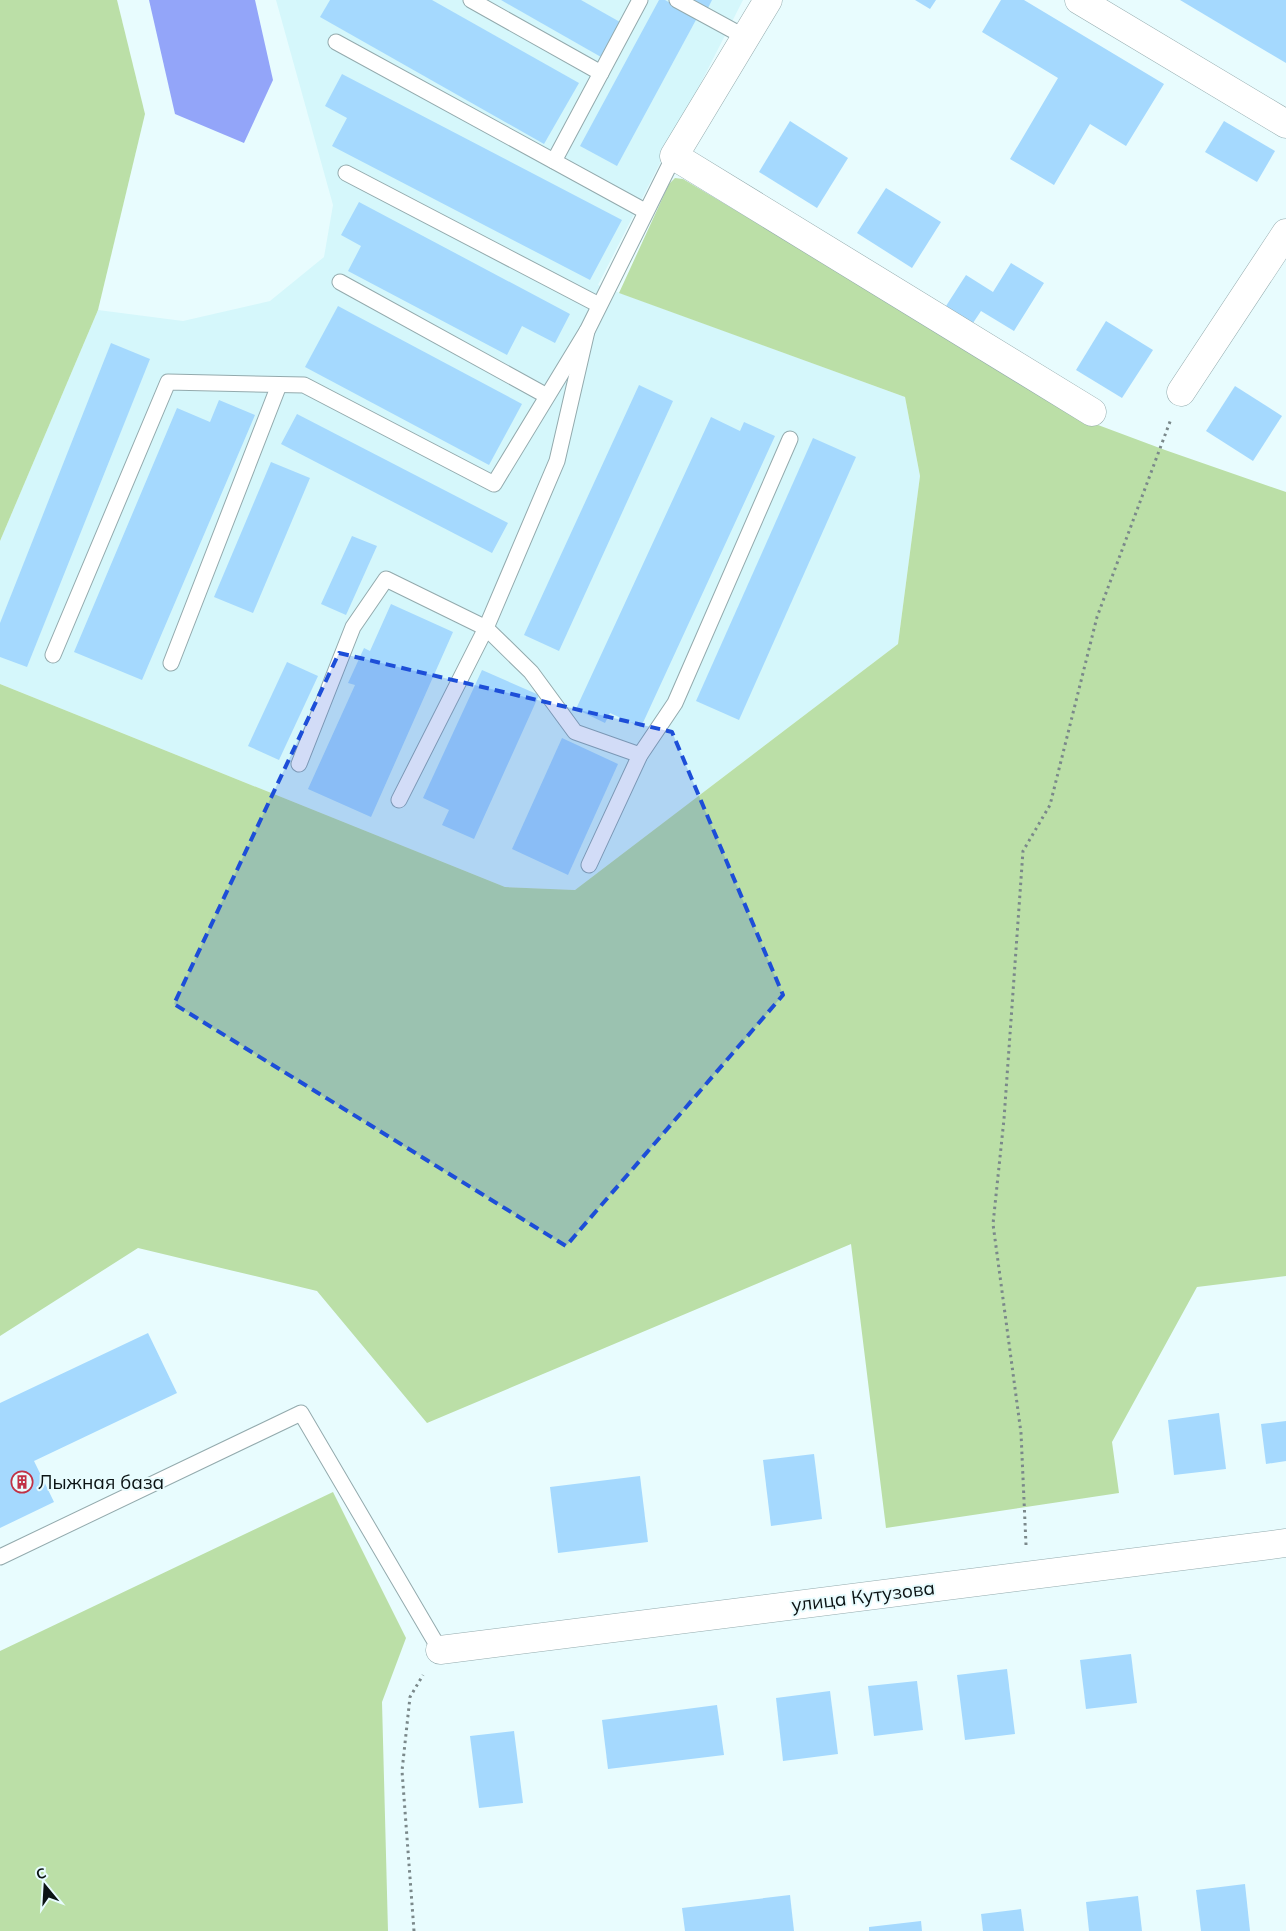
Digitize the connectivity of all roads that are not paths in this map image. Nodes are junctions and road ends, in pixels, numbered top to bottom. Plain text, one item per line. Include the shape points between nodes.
1 (471, 0) edge
2 (640, 0) edge
3 (677, 0) edge
4 (768, 0) edge
5 (1079, 0) edge
6 (745, 37) junction
7 (336, 42) dead end
8 (601, 73) junction
9 (1286, 124) edge
10 (674, 156) junction
11 (554, 161) junction
12 (346, 173) dead end
13 (645, 211) junction
14 (1286, 233) edge
15 (340, 282) dead end
16 (600, 305) junction
17 (587, 331) junction
18 (279, 385) junction
19 (1181, 392) road end
20 (548, 396) junction
21 (1092, 412) dead end
22 (790, 439) dead end
23 (486, 628) junction
24 (54, 655) dead end
25 (171, 663) dead end
26 (640, 755) junction
27 (298, 764) dead end
28 (399, 800) dead end
29 (589, 865) dead end
30 (1286, 1543) edge
31 (0, 1557) edge
32 (440, 1650) joint

1 - 8 lane
2 - 8 lane
3 - 6 lane
4 - 6 street
5 - 9 street
6 - 10 street
7 - 11 lane
8 - 11 lane
10 - 13 lane
10 - 21 street
11 - 13 lane
12 - 16 lane
13 - 16 lane
14 - 19 street
15 - 20 lane
16 - 17 lane
17 - 20 lane
17 - 23 lane via 557,461
18 - 20 lane via 304,386 494,484
18 - 24 lane via 168,382
18 - 25 lane
22 - 26 lane via 674,703
23 - 26 lane via 531,672 575,732
23 - 27 lane via 386,579 353,627
23 - 28 lane
26 - 29 lane
30 - 32 street, улица Кутузова
31 - 32 lane via 301,1413

